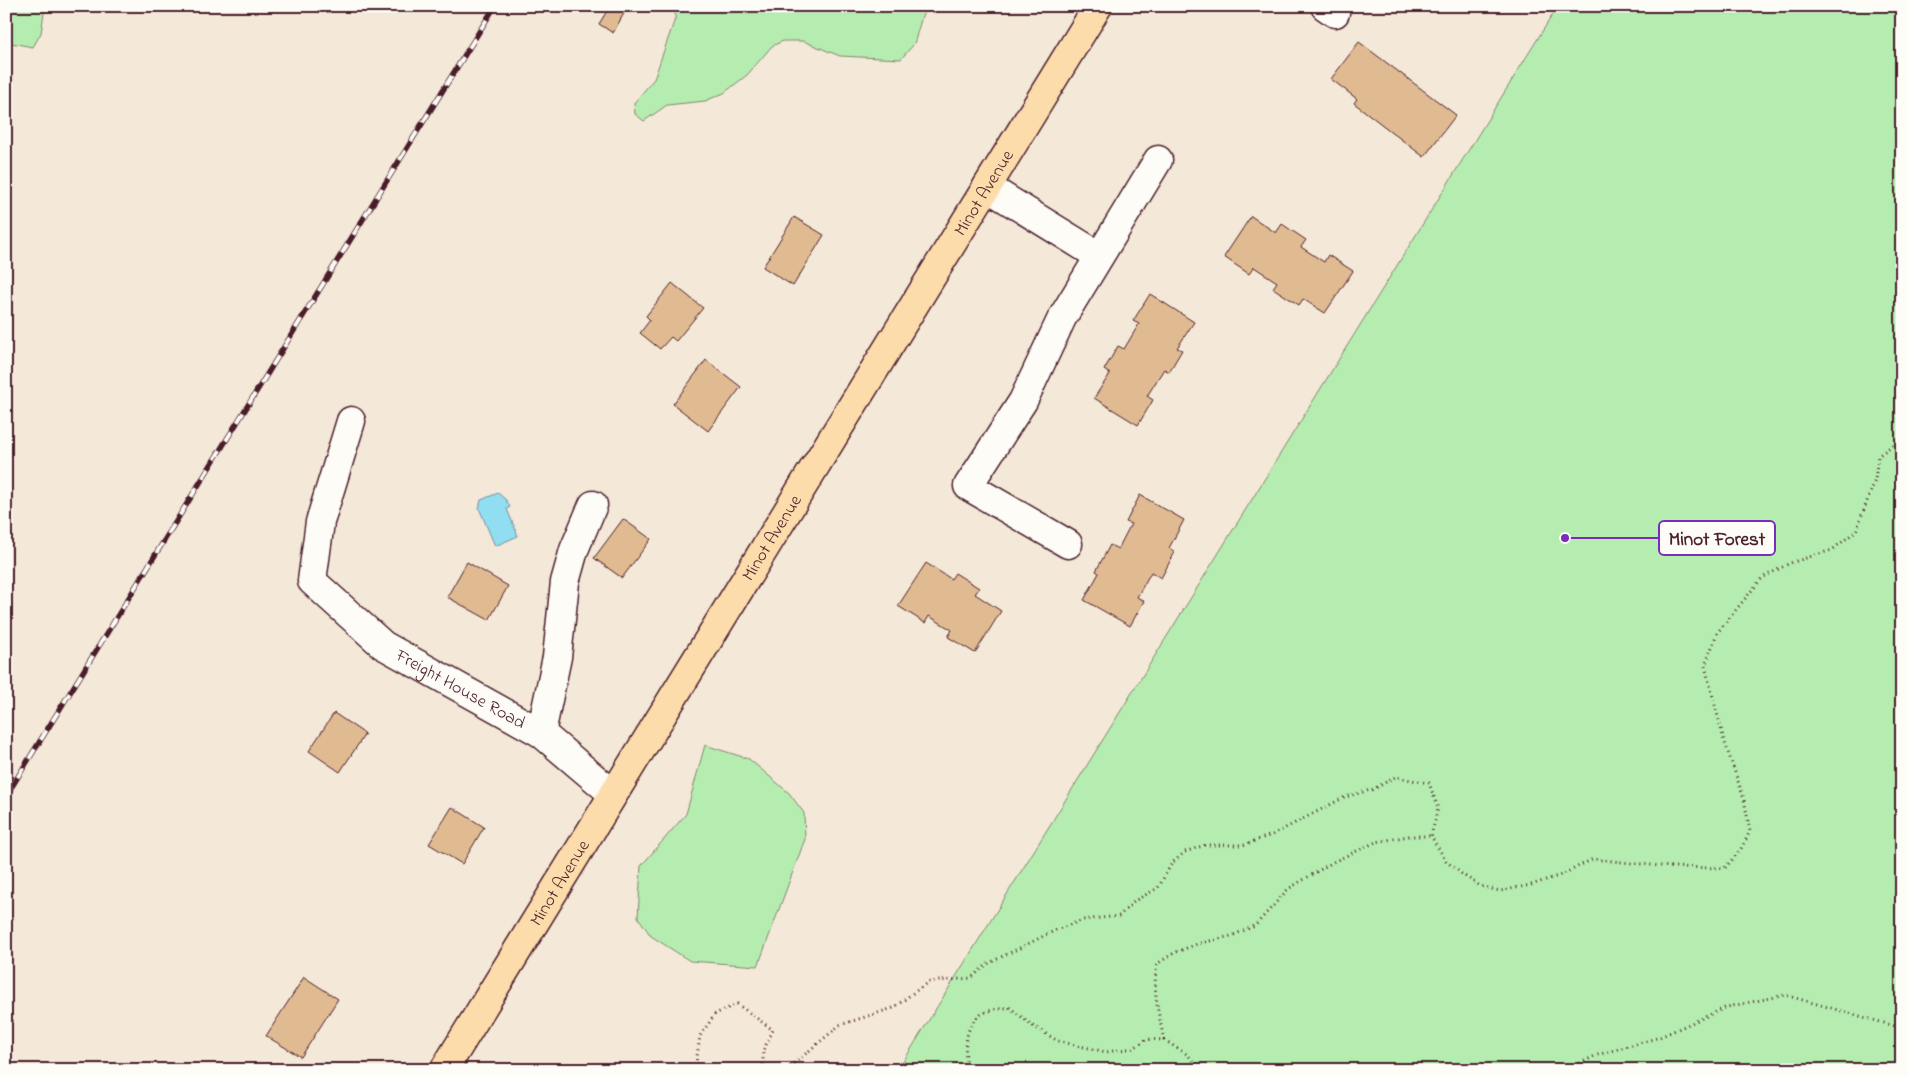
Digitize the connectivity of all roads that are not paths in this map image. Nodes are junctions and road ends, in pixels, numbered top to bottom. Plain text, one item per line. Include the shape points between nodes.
1 (1098, 6) edge
2 (1158, 160) dead end
3 (987, 187) junction
4 (1099, 256) junction
5 (351, 421) dead end
6 (593, 505) dead end
7 (1068, 544) dead end
8 (540, 733) junction
9 (613, 794) junction
10 (444, 1070) edge

1 - 3 main road, Minot Avenue
2 - 4 street
3 - 4 street
3 - 9 main road, Minot Avenue
4 - 7 street via 1062,318 1023,401 968,486
5 - 8 street, Freight House Road via 320,522 312,581 383,645
6 - 8 street via 565,582 557,657
8 - 9 street, Freight House Road
9 - 10 main road, Minot Avenue

